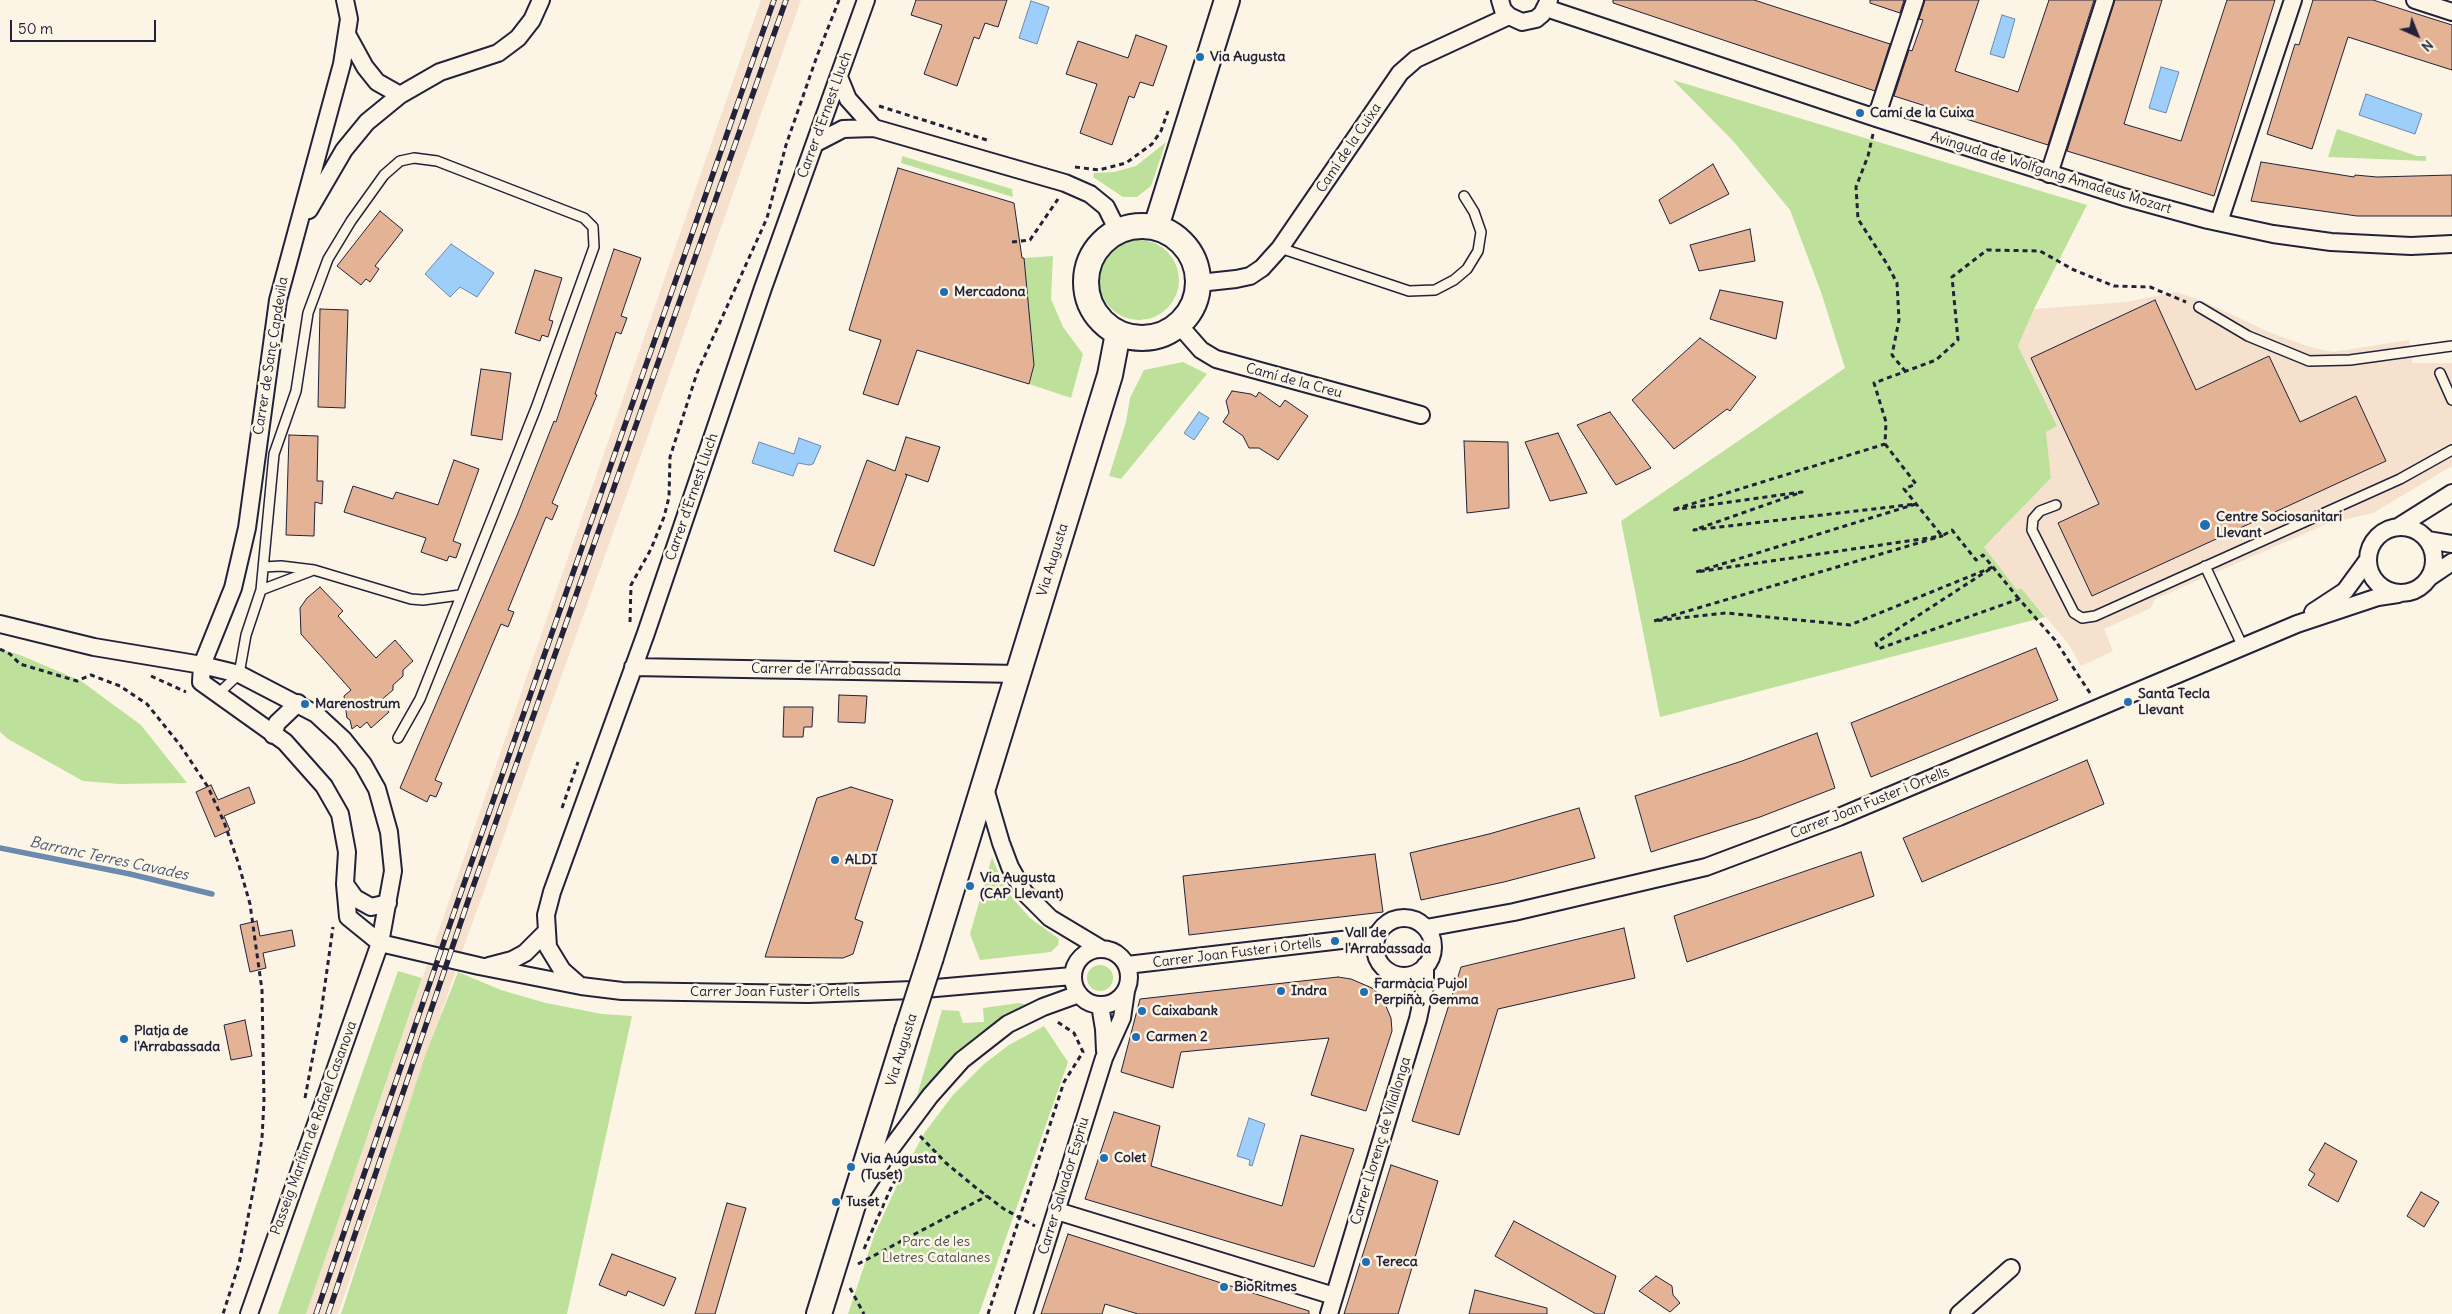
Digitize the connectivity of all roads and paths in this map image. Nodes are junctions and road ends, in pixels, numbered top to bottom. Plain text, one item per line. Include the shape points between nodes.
1 (541, 0) edge
2 (839, 0) edge
3 (866, 0) edge
4 (1227, 0) edge
5 (1500, 0) edge
6 (1915, 0) edge
7 (2105, 0) edge
8 (2293, 0) edge
9 (2415, 0) edge
10 (346, 1) edge
11 (1548, 4) edge
12 (2452, 12) edge
13 (1509, 16) junction
14 (348, 36) junction
15 (839, 76) junction
16 (400, 95) junction
17 (873, 104) dead end
18 (1169, 108) dead end
19 (1876, 118) junction
20 (874, 128) junction
21 (816, 142) junction
22 (994, 142) dead end
23 (2049, 174) junction
24 (1065, 183) junction
25 (1464, 196) dead end
26 (2219, 222) junction
27 (1156, 227) junction
28 (1118, 231) junction
29 (297, 233) junction
30 (1012, 242) dead end
31 (2452, 244) edge
32 (1280, 248) junction
33 (1199, 283) junction
34 (2199, 307) joint
35 (1179, 325) junction
36 (1118, 333) junction
37 (2452, 346) edge
38 (1905, 372) junction
39 (2440, 373) dead end
40 (2452, 400) edge
41 (1421, 415) dead end
42 (1885, 444) junction
43 (2452, 450) edge
44 (2446, 496) edge
45 (1916, 504) junction
46 (2056, 505) dead end
47 (2398, 527) junction
48 (1942, 536) junction
49 (2423, 536) junction
50 (2452, 544) edge
51 (2367, 561) junction
52 (2452, 562) edge
53 (2205, 566) junction
54 (264, 567) junction
55 (1993, 567) junction
56 (314, 570) junction
57 (2430, 577) junction
58 (261, 590) junction
59 (2398, 594) junction
60 (460, 595) junction
61 (2020, 598) junction
62 (0, 624) edge
63 (2296, 624) junction
64 (633, 628) dead end
65 (2242, 647) junction
66 (0, 649) edge
67 (202, 665) junction
68 (633, 667) junction
69 (142, 672) dead end
70 (239, 674) junction
71 (1019, 674) junction
72 (196, 688) junction
73 (218, 694) junction
74 (298, 703) junction
75 (2099, 709) junction
76 (273, 734) junction
77 (398, 738) dead end
78 (579, 758) dead end
79 (984, 785) junction
80 (560, 812) dead end
81 (345, 884) junction
82 (388, 903) junction
83 (333, 923) dead end
84 (1426, 928) junction
85 (547, 931) junction
86 (1376, 936) junction
87 (380, 943) junction
88 (1100, 948) junction
89 (1127, 965) junction
90 (479, 966) junction
91 (1426, 966) junction
92 (1072, 976) junction
93 (581, 986) junction
94 (1126, 991) junction
95 (1079, 994) junction
96 (1100, 1005) junction
97 (1053, 1020) dead end
98 (1104, 1058) junction
99 (304, 1104) dead end
100 (925, 1129) dead end
101 (920, 1136) junction
102 (916, 1144) dead end
103 (907, 1159) dead end
104 (987, 1196) junction
105 (853, 1208) junction
106 (1057, 1211) junction
107 (1019, 1217) junction
108 (1050, 1233) junction
109 (859, 1262) junction
110 (2011, 1268) dead end
111 (856, 1269) dead end
112 (850, 1288) dead end
113 (1334, 1296) junction
114 (223, 1314) edge
115 (249, 1314) edge
116 (818, 1314) edge
117 (864, 1314) edge
118 (988, 1314) edge
119 (1024, 1314) edge
120 (1329, 1314) edge
121 (1959, 1314) edge

1 - 16 street via 532,20 518,38 498,53 440,72
2 - 64 path via 786,144 766,218 697,373 676,436 670,457 669,497 664,517 652,549 631,585 630,620
3 - 15 street, Carrer d'Ernest Lluch
4 - 27 main road
5 - 13 street
6 - 19 street
7 - 23 street
8 - 26 street
9 - 12 street
10 - 14 street, Carrer de Sanç Capdevila
11 - 13 street via 1536,19 1530,21 1522,22
11 - 19 street, Avinguda de Wolfgang Amadeus Mozart
13 - 32 street, Camí de la Cuixa via 1416,59 1400,74
14 - 16 street via 377,82
14 - 29 street, Carrer de Sanç Capdevila
15 - 20 street via 848,99
15 - 21 street, Carrer d'Ernest Lluch
16 - 29 street via 367,122 344,150
17 - 22 path
18 - 24 path via 1161,131 1141,153 1126,163 1100,170 1070,166
19 - 23 street, Avinguda de Wolfgang Amadeus Mozart
19 - 38 path via 1868,156 1856,187 1858,219 1897,283 1899,320 1892,355
20 - 21 street via 843,129
20 - 24 street
21 - 68 street, Carrer d'Ernest Lluch
23 - 26 street, Avinguda de Wolfgang Amadeus Mozart
24 - 28 street via 1090,194 1106,207
24 - 30 path via 1030,240
25 - 32 lane via 1481,232 1478,251 1467,269 1435,290 1409,291
26 - 31 street, Avinguda de Wolfgang Amadeus Mozart via 2331,242 2411,246
27 - 28 main road via 1130,227
27 - 33 main road via 1182,241 1190,251
28 - 36 main road via 1095,251 1086,277 1086,290 1093,310
29 - 67 street, Carrer de Sanç Capdevila via 285,266 278,300 247,528 233,588
32 - 33 street, Camí de la Cuixa via 1267,264 1250,276
33 - 35 main road via 1195,302
34 - 37 lane via 2248,336 2309,361 2350,360
34 - 38 path via 2150,287 2114,286 2074,270 2040,251 1987,250 1952,277 1958,340 1936,360
35 - 36 main road via 1154,337 1131,337
35 - 41 street, Camí de la Creu via 1201,350 1216,359
36 - 71 main road, Via Augusta via 1110,375
38 - 42 path via 1874,383 1886,422
39 - 40 lane
42 - 45 path via 1916,484 1904,489
42 - 45 path via 1672,510 1802,492 1694,530
43 - 53 lane via 2400,479
44 - 47 street
44 - 49 street
45 - 48 path
45 - 48 path via 1696,572
46 - 53 lane via 2040,511 2033,519 2032,530 2074,613 2082,618 2095,616
47 - 49 street
47 - 51 street via 2388,529 2372,542
48 - 55 path via 1952,530 1976,560 1982,555
48 - 55 path via 1654,621 1726,614 1850,625
49 - 50 street
49 - 57 street via 2434,558
51 - 59 street via 2373,580 2380,587
51 - 63 street, Carrer Joan Fuster i Ortells via 2345,591
52 - 57 street
53 - 65 lane
54 - 56 lane
54 - 58 lane
54 - 60 lane via 274,454 296,391 308,313 328,259 384,176 400,161 414,158 437,161 584,218 593,227 595,237 536,408
55 - 61 path
55 - 61 path via 1876,643 1878,650
56 - 58 lane
56 - 60 lane via 411,599
57 - 59 street via 2416,590
58 - 70 lane via 246,635
59 - 63 street, Carrer Joan Fuster i Ortells via 2378,597
60 - 77 lane via 420,699
61 - 75 path via 2055,640
62 - 67 street, Passeig Marítim de Rafael Casanova via 94,647
63 - 65 street, Carrer Joan Fuster i Ortells
65 - 75 street, Carrer Joan Fuster i Ortells
66 - 114 path via 20,664 77,682 91,675 120,686 147,704 208,787 238,862 250,904 262,990 264,1101 256,1176 239,1264
67 - 70 street, Passeig Marítim de Rafael Casanova
67 - 72 street, Carrer de Sanç Capdevila
68 - 71 street, Carrer de l'Arrabassada
68 - 85 street, Carrer d'Ernest Lluch via 552,892 546,915
69 - 72 path
70 - 73 lane
70 - 74 street, Passeig Marítim de Rafael Casanova
71 - 79 main road, Via Augusta
72 - 73 street
73 - 76 street
74 - 76 street via 278,723
74 - 82 street, Passeig Marítim de Rafael Casanova via 316,714 343,739 377,789 389,832 393,871
75 - 84 street, Carrer Joan Fuster i Ortells via 1839,817 1706,867 1514,912
76 - 81 street via 285,742 324,786 340,814 347,852
78 - 80 path
79 - 88 street via 1001,843 1024,892 1050,918
79 - 105 main road, Via Augusta, bridge
81 - 82 street via 355,898 371,907
81 - 87 street via 348,917
82 - 87 street, Passeig Marítim de Rafael Casanova
83 - 99 path via 322,1013
84 - 86 street via 1418,921 1400,918 1386,925
84 - 91 street via 1433,947
85 - 90 street, Carrer Joan Fuster i Ortells via 525,953 512,960
85 - 93 street, Carrer d'Ernest Lluch via 548,947 562,970
86 - 89 street, Carrer Joan Fuster i Ortells
86 - 91 street via 1376,953 1387,970 1396,975 1408,975 1418,973
87 - 90 street, Carrer Joan Fuster i Ortells
87 - 115 street, Passeig Marítim de Rafael Casanova
88 - 89 street via 1118,954
88 - 92 street via 1078,960
89 - 94 street via 1130,976
90 - 93 street, Carrer Joan Fuster i Ortells
91 - 113 street, Carrer Llorenç de Vilallonga via 1426,986 1418,1019
92 - 93 street, Carrer Joan Fuster i Ortells via 913,990 808,994 622,991
92 - 95 street
94 - 96 street via 1110,1004
94 - 98 street, Carrer Salvador Espriu via 1122,1018
95 - 96 street via 1092,1004
95 - 105 street via 1008,1024 962,1060 889,1151
96 - 98 street, Carrer Salvador Espriu
97 - 107 path via 1074,1033 1083,1052 1064,1082
98 - 106 street, Carrer Salvador Espriu
100 - 101 path
101 - 102 path
101 - 104 path via 946,1163
103 - 109 path
104 - 107 path
104 - 109 path
105 - 116 main road, Via Augusta
106 - 108 street, Carrer Salvador Espriu
106 - 113 street
107 - 108 path
107 - 118 path
108 - 119 street, Carrer Salvador Espriu
109 - 111 path
110 - 121 street
112 - 117 path
113 - 120 street, Carrer Llorenç de Vilallonga

